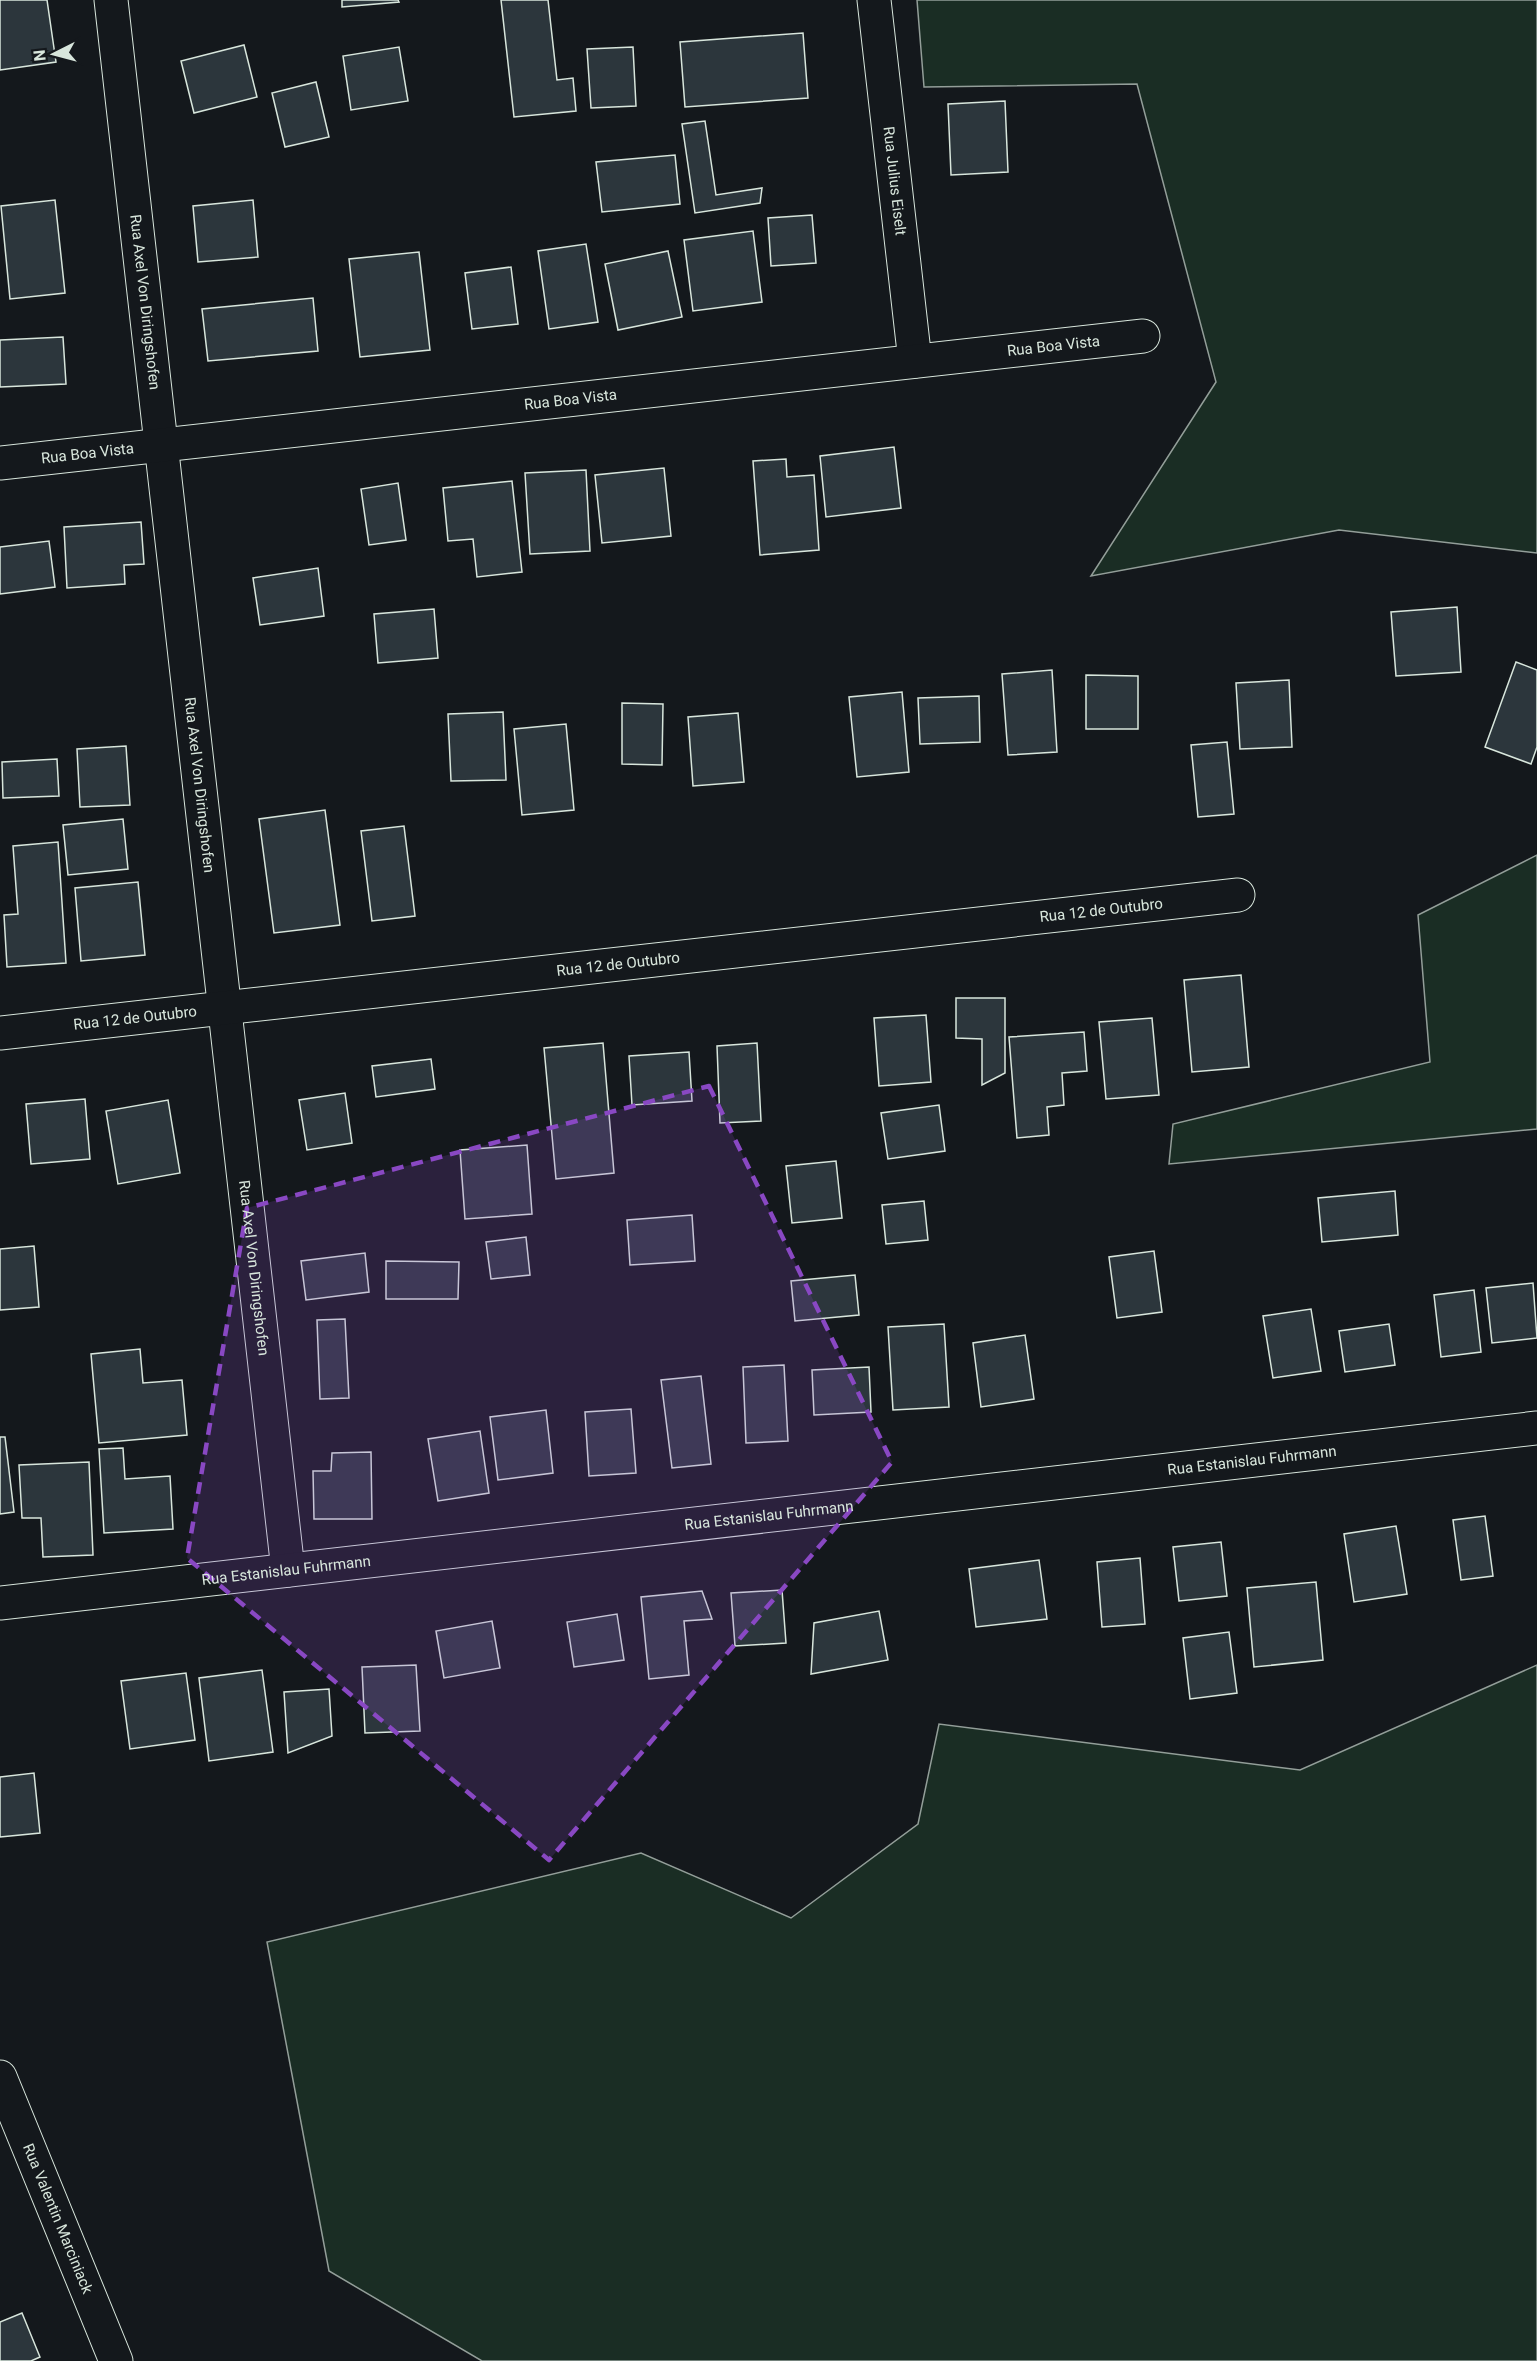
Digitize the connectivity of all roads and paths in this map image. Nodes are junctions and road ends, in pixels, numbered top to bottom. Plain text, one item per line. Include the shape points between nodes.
1 (111, 0) edge
2 (874, 0) edge
3 (1143, 336) dead end
4 (915, 361) junction
5 (161, 445) junction
6 (0, 463) edge
7 (1238, 895) dead end
8 (225, 1008) junction
9 (0, 1033) edge
10 (1537, 1428) edge
11 (288, 1570) junction
12 (0, 1603) edge
13 (0, 2077) edge
14 (116, 2361) edge

1 - 5 street, Rua Axel Von Diringshofen
2 - 4 street, Rua Julius Eiselt
3 - 4 street, Rua Boa Vista
4 - 5 street, Rua Boa Vista
5 - 6 street, Rua Boa Vista
5 - 8 street, Rua Axel Von Diringshofen
7 - 8 street, Rua 12 de Outubro
8 - 9 street, Rua 12 de Outubro
8 - 11 street, Rua Axel Von Diringshofen
10 - 11 street, Rua Estanislau Fuhrmann
11 - 12 street, Rua Estanislau Fuhrmann
13 - 14 street, Rua Valentin Marciniack

